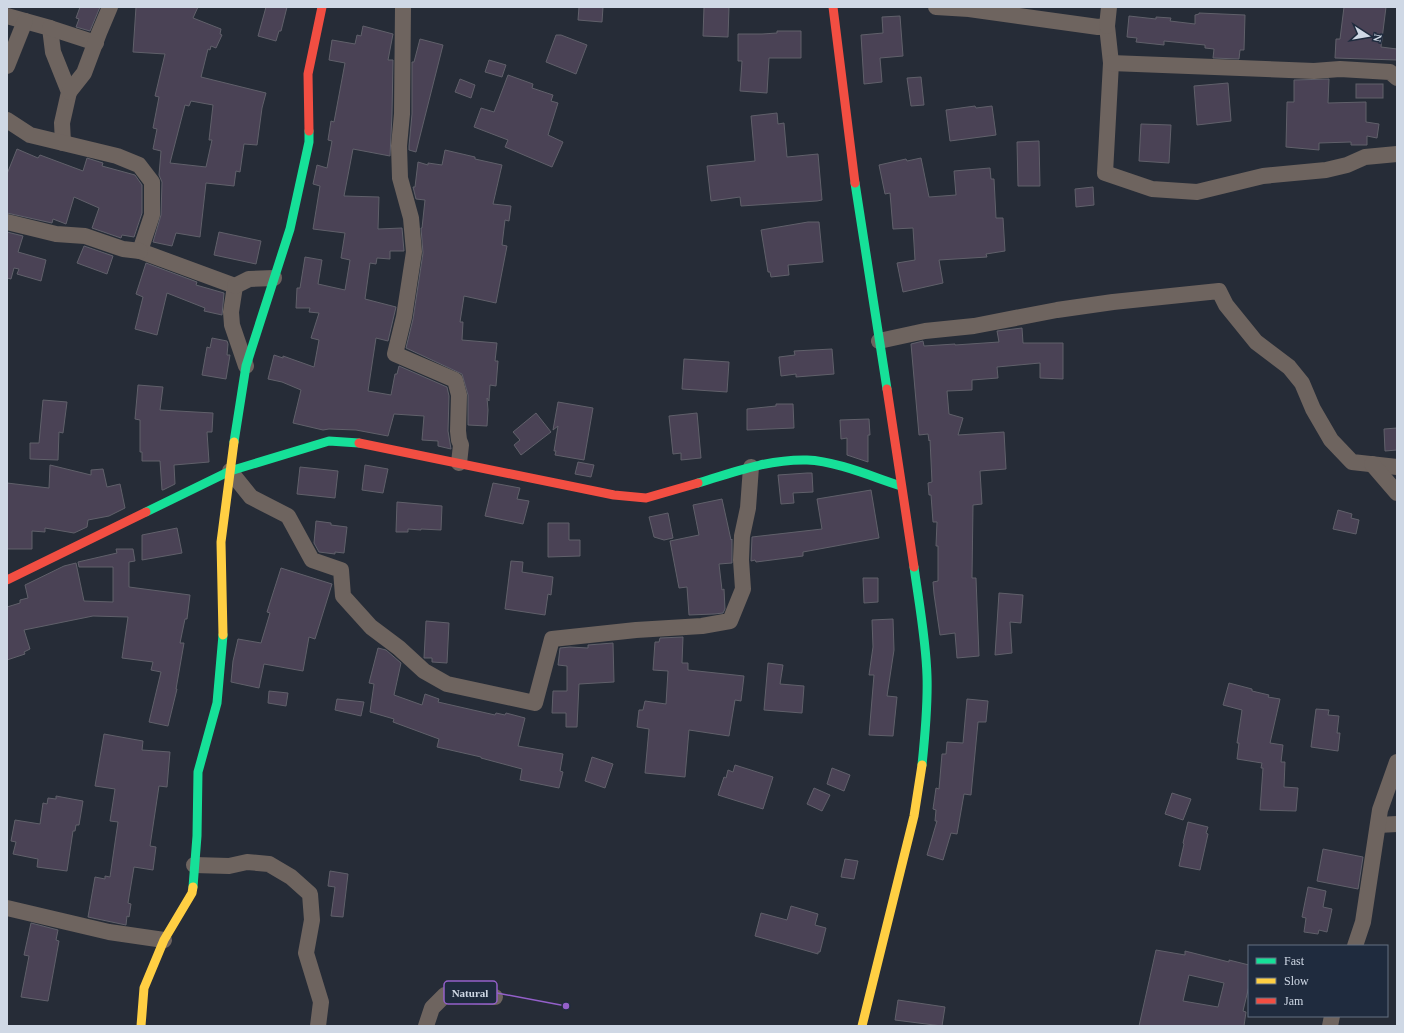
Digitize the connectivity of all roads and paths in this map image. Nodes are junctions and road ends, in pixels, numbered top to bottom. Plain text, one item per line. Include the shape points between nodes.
1 (110, 7) edge
2 (322, 7) edge
3 (403, 7) edge
4 (833, 7) edge
5 (936, 7) edge
6 (1109, 7) edge
7 (7, 16) edge
8 (25, 21) junction
9 (1108, 26) junction
10 (50, 28) junction
11 (96, 43) junction
12 (1111, 63) junction
13 (7, 66) edge
14 (1397, 78) edge
15 (69, 92) junction
16 (7, 120) edge
17 (63, 143) junction
18 (1397, 154) edge
19 (7, 222) edge
20 (140, 251) junction
21 (274, 278) junction
22 (236, 286) junction
23 (879, 341) junction
24 (246, 366) junction
25 (459, 463) junction
26 (1372, 464) junction
27 (751, 467) junction
28 (1397, 467) edge
29 (230, 471) junction
30 (901, 486) junction
31 (1397, 493) edge
32 (7, 580) edge
33 (1397, 762) edge
34 (1397, 824) edge
35 (1378, 825) junction
36 (194, 865) junction
37 (7, 908) edge
38 (164, 940) junction
39 (1355, 945) edge
40 (495, 997) dead end
41 (141, 1026) edge
42 (318, 1026) edge
43 (426, 1026) edge
44 (862, 1026) edge

1 - 11 street
2 - 21 street via 308,74 309,142 290,229
3 - 25 street via 400,178 411,218 414,252 404,317 395,354 455,380 459,395
4 - 23 street via 853,168
5 - 9 street via 969,9 1098,27
6 - 9 street
7 - 8 street
8 - 10 street
8 - 13 street
9 - 12 street
10 - 11 street
10 - 15 street via 53,52
11 - 15 street via 84,73
12 - 14 street via 1314,71 1340,69 1390,72
12 - 18 street via 1105,173 1152,189 1197,192 1263,176 1326,170 1365,157
15 - 17 street via 62,123
16 - 17 street via 30,135
17 - 20 street via 116,156 139,165 152,182 152,215
19 - 20 street via 56,234 85,236
20 - 22 street
21 - 22 street via 249,279
21 - 24 street
22 - 24 street via 231,312 232,325
23 - 26 street via 925,330 974,326 1057,310 1219,291 1226,305 1256,342 1289,367 1302,383 1331,440 1352,462
23 - 30 street
24 - 29 street
25 - 27 street via 614,495 646,498
25 - 29 street via 355,442 330,441
26 - 28 street
26 - 31 street
27 - 29 street via 748,508 742,536 743,589 730,621 702,626 552,639 535,703 447,684 424,671 371,627 343,596 341,570 312,560 288,516 251,497
27 - 30 street via 766,463 808,460 834,464
29 - 32 street
29 - 36 street via 222,542 224,627 218,703 198,772
30 - 44 street via 924,636 927,676 924,746 914,816
33 - 35 street via 1380,810
34 - 35 street
35 - 39 street via 1363,922
36 - 38 street via 192,893
36 - 42 street via 229,866 247,862 269,864 291,876 310,894 312,920 306,953 321,1002
37 - 38 street via 109,932
38 - 41 street via 144,988
40 - 43 street via 445,996 432,1008

